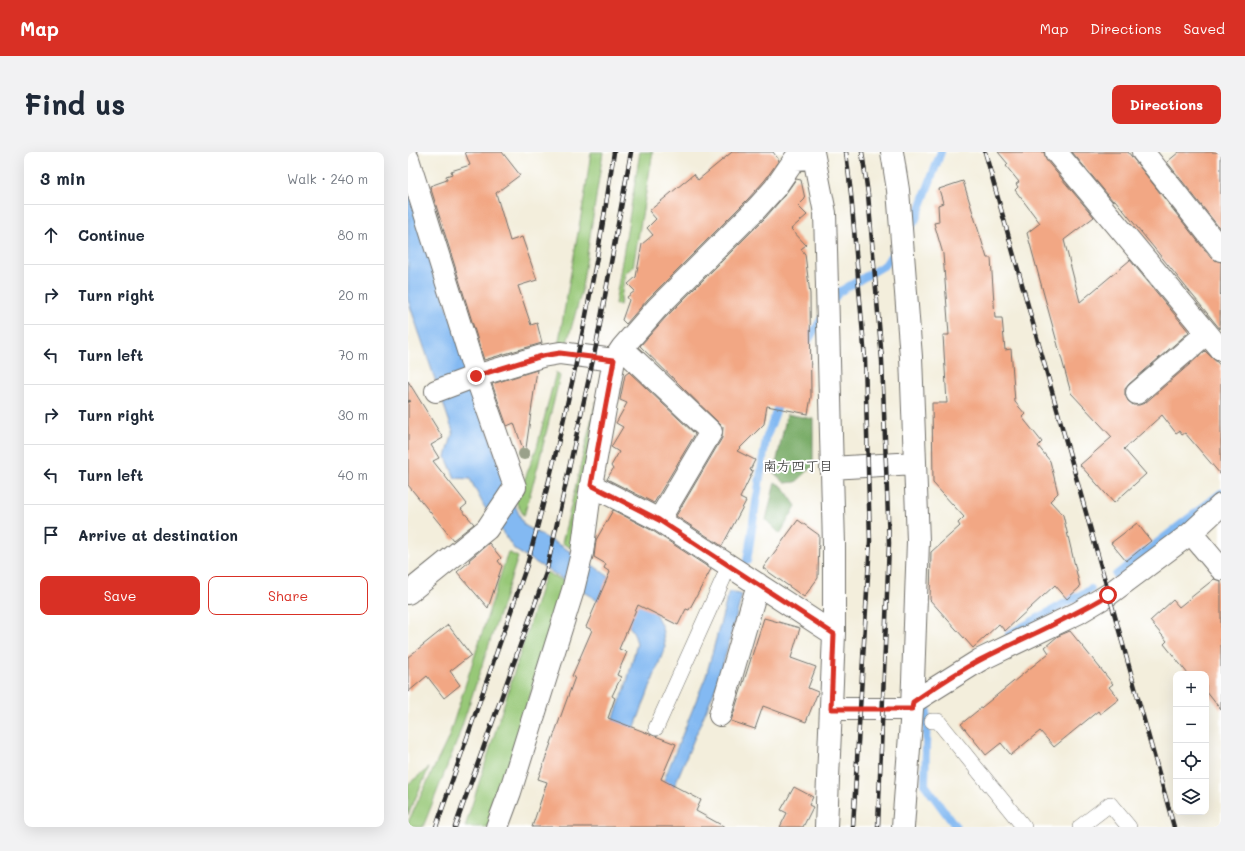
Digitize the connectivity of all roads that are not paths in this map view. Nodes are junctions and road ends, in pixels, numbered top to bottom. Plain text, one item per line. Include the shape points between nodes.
1 (892, 152) edge
2 (1056, 152) edge
3 (1143, 152) edge
4 (802, 155) edge
5 (408, 159) edge
6 (1221, 250) edge
7 (1207, 333) junction
8 (1221, 350) edge
9 (618, 354) junction
10 (474, 376) junction
11 (437, 391) dead end
12 (1137, 393) dead end
13 (915, 463) junction
14 (831, 468) junction
15 (591, 485) junction
16 (1221, 505) edge
17 (659, 520) junction
18 (1191, 532) junction
19 (728, 566) junction
20 (1221, 569) edge
21 (758, 584) junction
22 (408, 593) edge
23 (834, 634) junction
24 (912, 705) junction
25 (831, 709) junction
26 (720, 715) dead end
27 (932, 721) dead end
28 (656, 728) dead end
29 (497, 827) edge
30 (826, 827) edge
31 (903, 827) edge
32 (1024, 827) edge
33 (1080, 827) edge
34 (1129, 827) edge

1 - 13 street via 898,190 911,357
2 - 7 street
3 - 6 street
4 - 9 street via 758,208 657,308
4 - 14 street via 825,212
5 - 10 street
7 - 8 street
7 - 12 street
9 - 10 street via 560,353
9 - 15 street
9 - 17 street via 711,432
10 - 11 street
10 - 22 street via 515,487 492,522 476,540
13 - 14 street
13 - 24 street via 918,540
14 - 23 street
15 - 17 street
15 - 29 street via 582,552 573,590
16 - 18 street
17 - 19 street
18 - 20 street
18 - 24 street via 1108,595 1078,613 980,660
19 - 21 street
19 - 28 lane
21 - 23 street
21 - 26 street
23 - 25 street
24 - 25 street
24 - 31 street
25 - 30 street
27 - 32 lane via 938,721
33 - 34 lane via 1110,804

